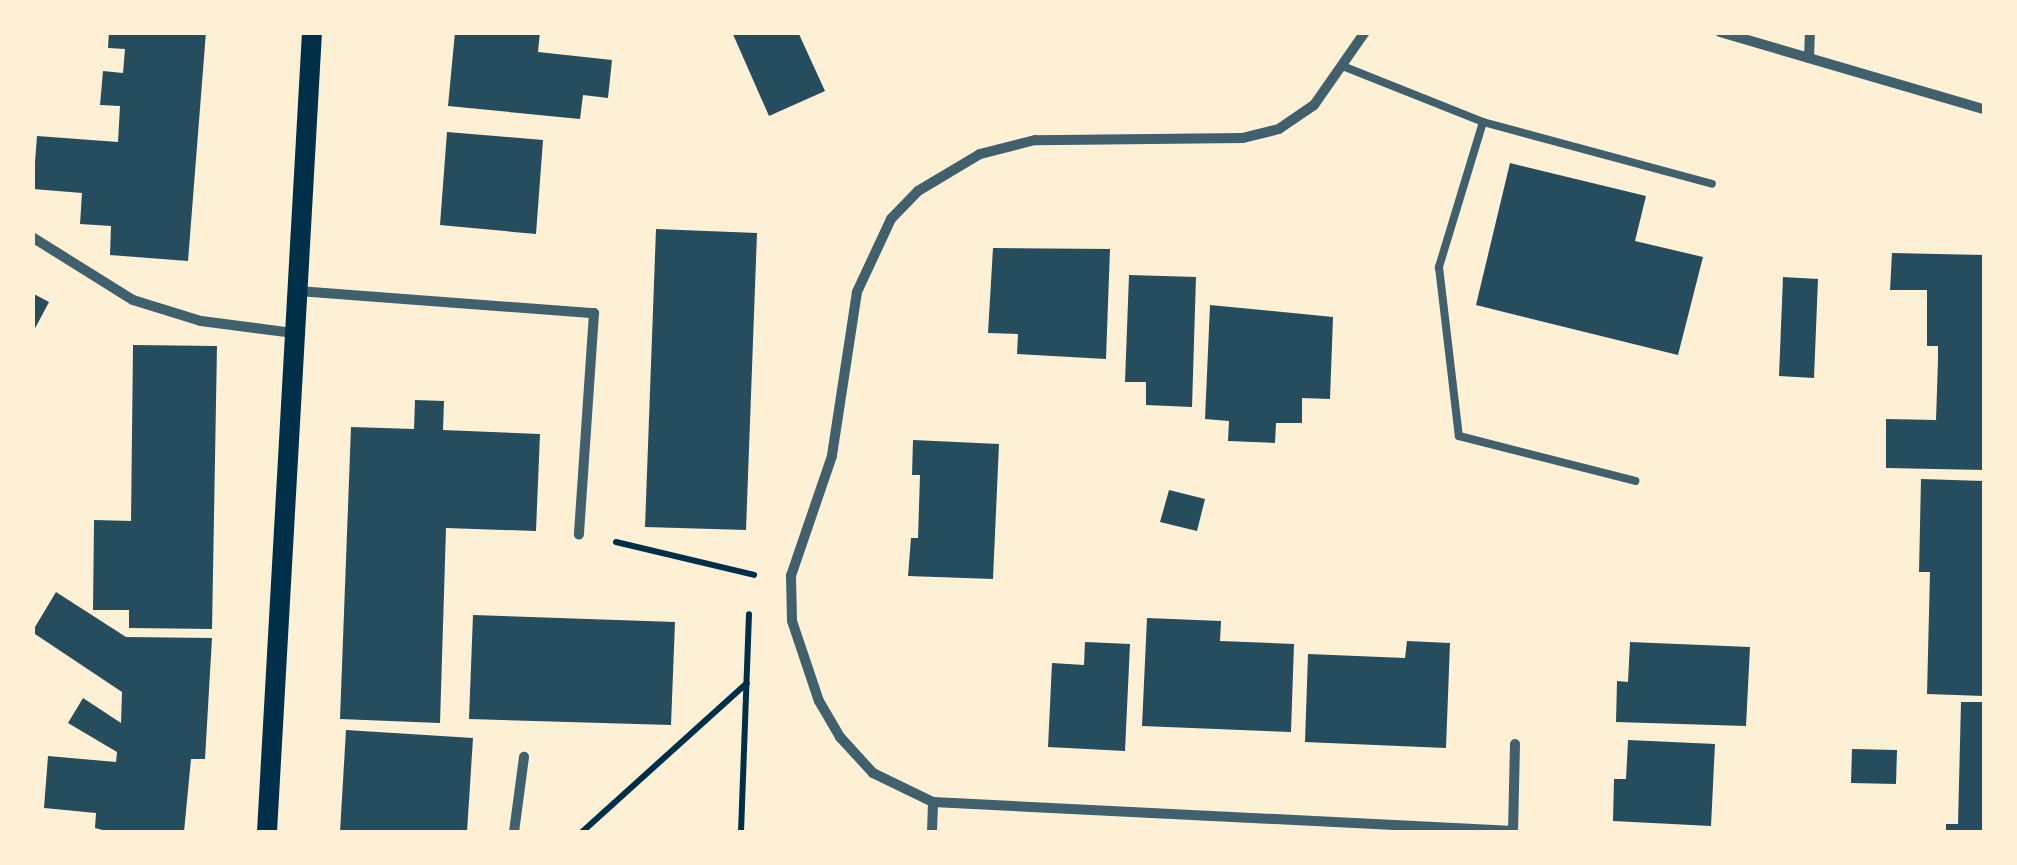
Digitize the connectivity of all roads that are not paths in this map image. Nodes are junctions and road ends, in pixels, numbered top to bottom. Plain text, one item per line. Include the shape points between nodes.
1 (312, 32) edge
2 (1366, 32) edge
3 (1720, 32) edge
4 (1810, 32) edge
5 (1809, 58) junction
6 (1345, 67) junction
7 (1984, 109) edge
8 (1483, 122) junction
9 (1712, 184) dead end
10 (32, 237) edge
11 (298, 291) junction
12 (296, 334) junction
13 (1635, 481) dead end
14 (579, 534) road end
15 (1514, 744) dead end
16 (524, 757) dead end
17 (933, 802) junction
18 (267, 832) edge
19 (514, 832) edge
20 (932, 832) edge
21 (1513, 832) edge

1 - 11 main road
2 - 6 street
3 - 5 street
4 - 5 street
5 - 7 street
6 - 8 lane
6 - 17 street via 1314,105 1279,128 1243,138 1035,140 980,154 918,191 891,219 857,292 832,456 791,576 803,662 840,737 873,772
8 - 9 lane
8 - 13 lane via 1439,267 1459,436
10 - 12 street via 132,300 200,321
11 - 12 main road
11 - 14 street via 594,313
12 - 18 main road
15 - 21 street
16 - 19 street
17 - 20 street
17 - 21 street

